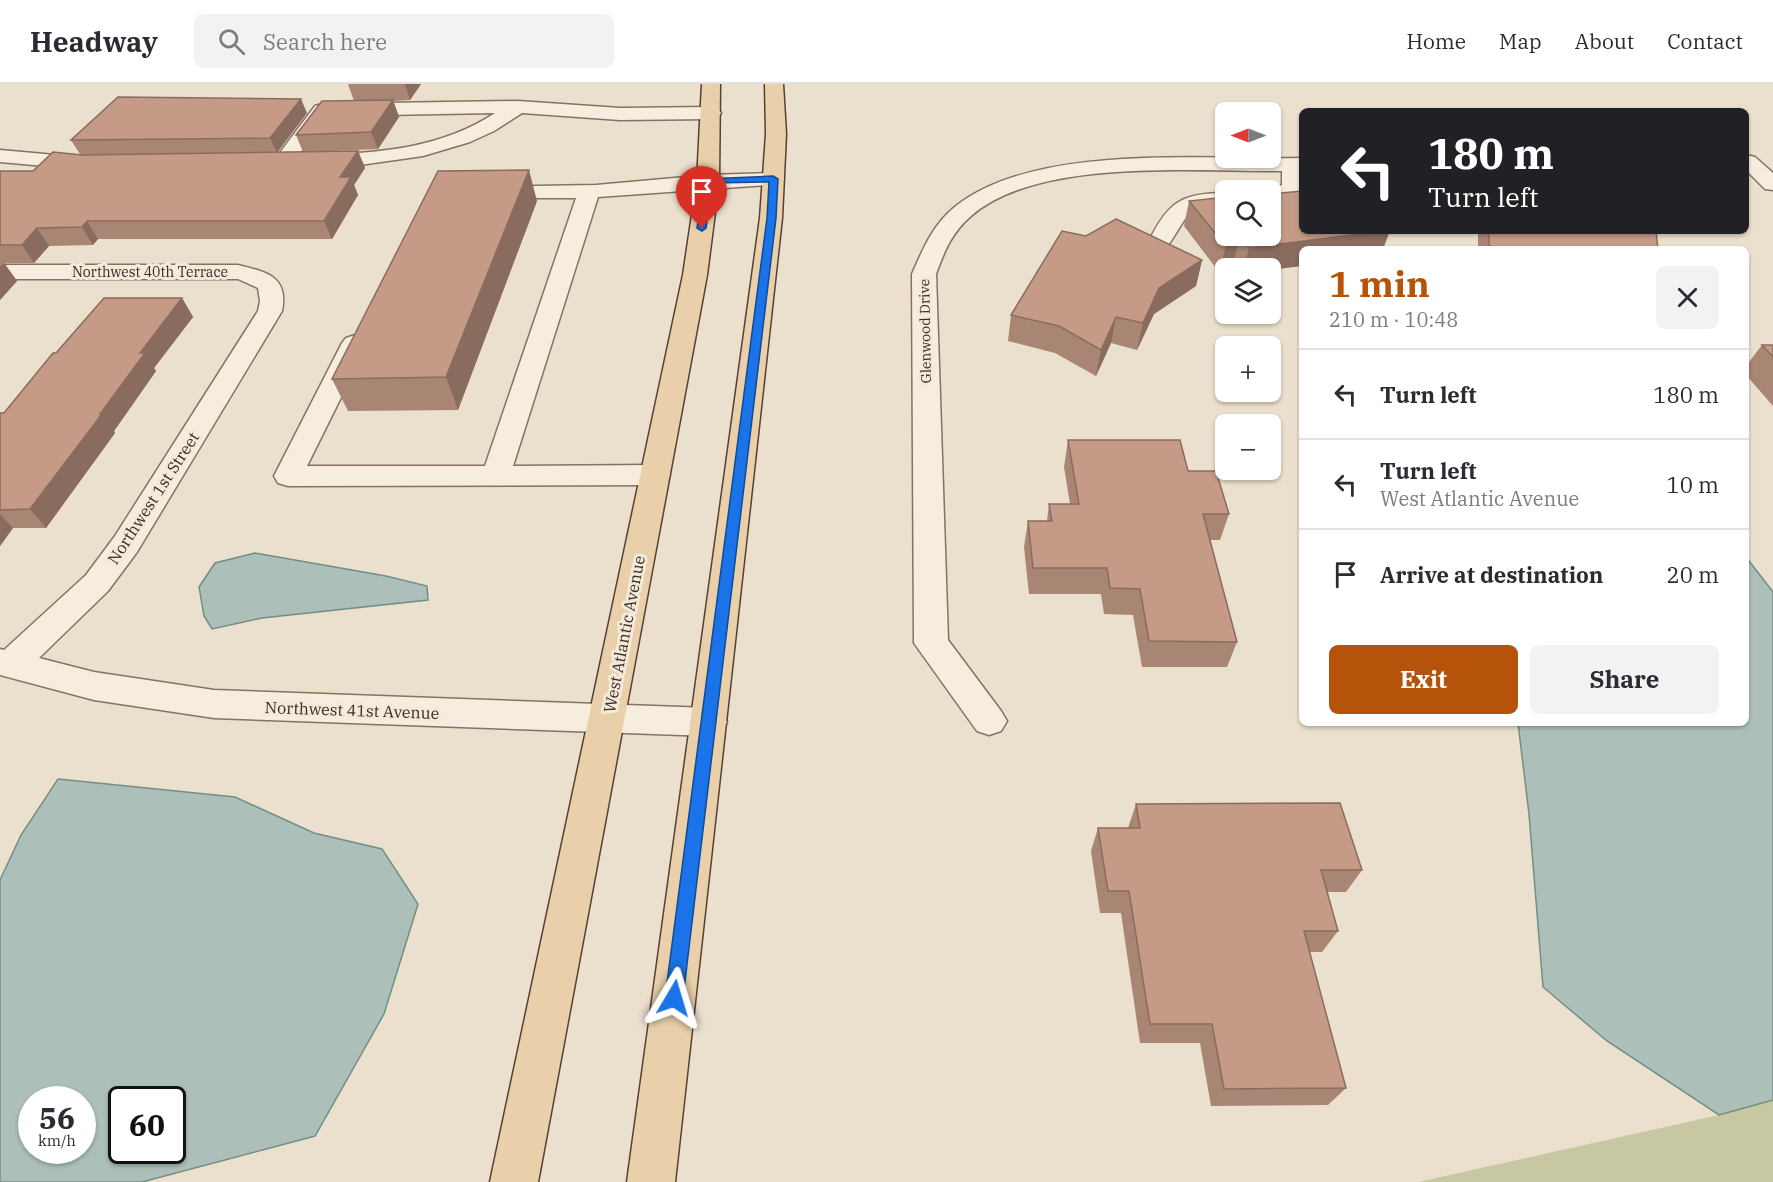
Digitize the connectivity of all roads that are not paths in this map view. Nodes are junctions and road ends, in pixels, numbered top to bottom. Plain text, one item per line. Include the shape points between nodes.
1 (711, 84) edge
2 (774, 84) edge
3 (518, 107) junction
4 (711, 112) junction
5 (0, 156) edge
6 (1749, 161) edge
7 (1773, 161) edge
8 (259, 162) edge
9 (283, 162) junction
10 (1749, 163) edge
11 (105, 164) edge
12 (1298, 164) edge
13 (773, 179) junction
14 (708, 181) junction
15 (1773, 184) edge
16 (589, 191) junction
17 (465, 192) edge
18 (1281, 194) edge
19 (1215, 200) edge
20 (1161, 239) edge
21 (0, 272) edge
22 (270, 311) joint
23 (368, 318) edge
24 (656, 475) junction
25 (496, 476) junction
26 (5, 663) edge
27 (607, 719) junction
28 (988, 721) dead end
29 (709, 722) junction
30 (514, 1182) edge
31 (651, 1182) edge

1 - 4 main road, West Atlantic Avenue
2 - 13 main road
3 - 4 street via 620,114
3 - 9 street via 482,130 431,148 371,160
3 - 9 street via 322,110
4 - 14 main road, West Atlantic Avenue
5 - 11 street
6 - 7 street
8 - 9 street
10 - 15 street
12 - 18 street via 1293,185
12 - 28 street, Glenwood Drive via 1108,165 1040,176 975,203 954,219 933,245 924,274 931,643
13 - 14 street
13 - 29 main road
14 - 16 street
14 - 24 main road, West Atlantic Avenue via 695,275
16 - 17 street
16 - 25 street
19 - 20 street via 1190,201 1180,207
21 - 22 street, Northwest 40th Terrace via 238,272 257,276 269,285 274,297
22 - 26 street, Northwest 1st Street via 126,544 97,583
23 - 25 street via 288,476
24 - 25 street
24 - 27 main road, West Atlantic Avenue
26 - 27 street, Northwest 41st Avenue via 94,686 214,704
27 - 29 street, Northwest 41st Avenue
27 - 30 main road, West Atlantic Avenue
29 - 31 main road

